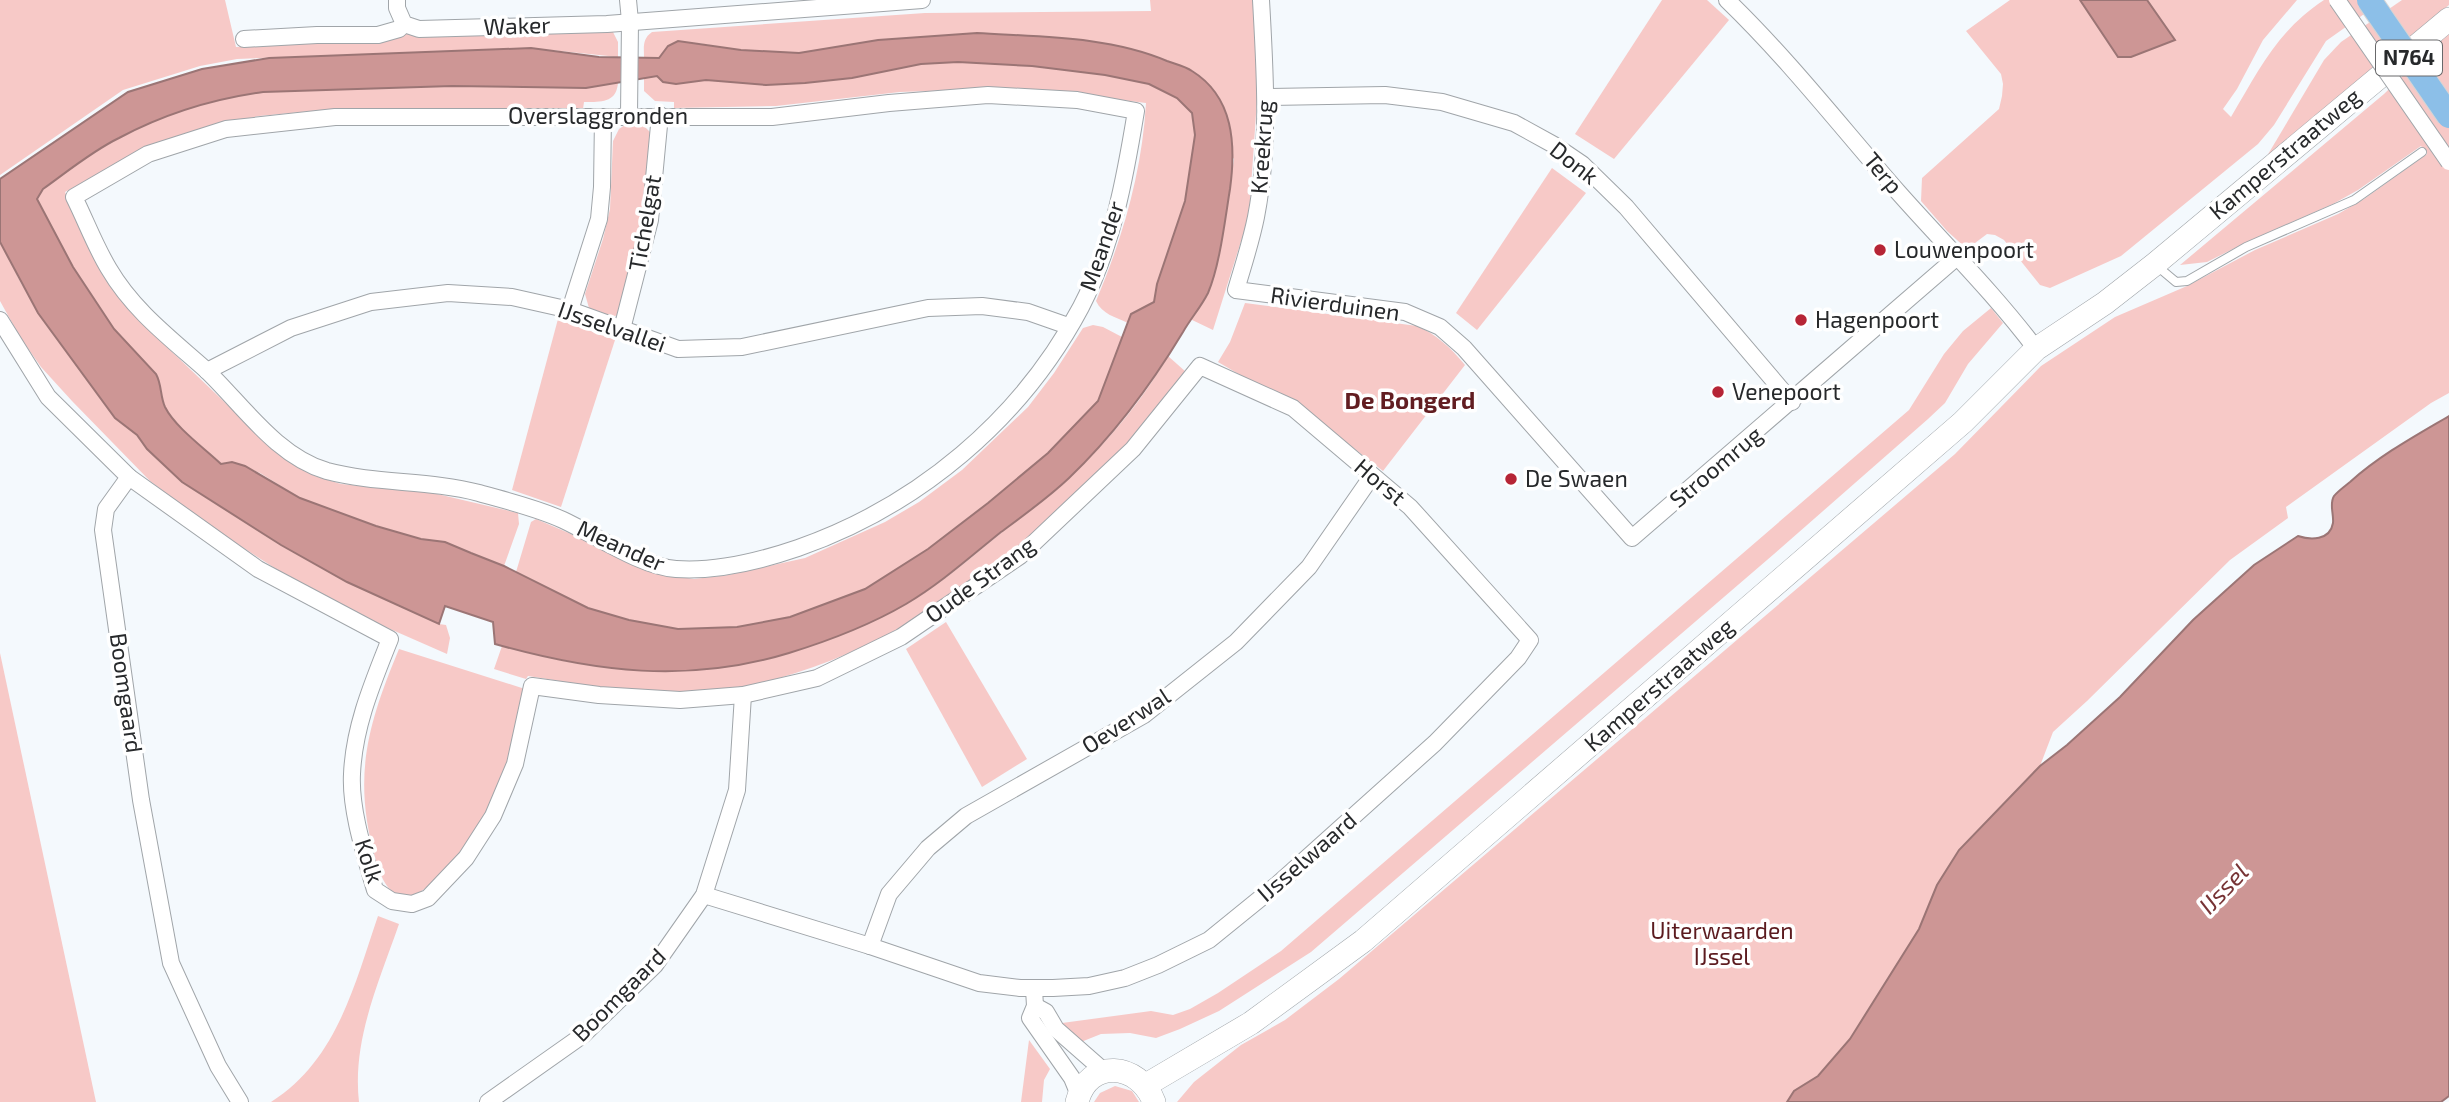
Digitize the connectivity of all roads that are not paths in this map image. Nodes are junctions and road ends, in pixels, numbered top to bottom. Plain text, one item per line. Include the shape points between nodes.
1 (397, 0) edge
2 (628, 0) edge
3 (922, 0) edge
4 (1261, 0) edge
5 (1727, 0) edge
6 (2336, 0) edge
7 (2369, 0) edge
8 (2449, 19) edge
9 (630, 21) junction
10 (404, 24) junction
11 (244, 39) dead end
12 (1266, 97) junction
13 (1136, 111) joint
14 (629, 115) junction
15 (660, 116) junction
16 (2449, 116) edge
17 (603, 117) junction
18 (2422, 152) dead end
19 (2449, 162) edge
20 (74, 197) joint
21 (1957, 257) junction
22 (2155, 264) junction
23 (1236, 290) joint
24 (570, 310) junction
25 (0, 320) edge
26 (1069, 326) junction
27 (622, 329) junction
28 (2036, 349) junction
29 (1200, 366) joint
30 (207, 371) junction
31 (1792, 401) junction
32 (1372, 476) junction
33 (129, 477) junction
34 (1632, 538) joint
35 (1530, 640) joint
36 (743, 695) junction
37 (704, 895) junction
38 (870, 946) junction
39 (1034, 989) junction
40 (1035, 1006) junction
41 (1105, 1072) junction
42 (1150, 1094) edge
43 (1078, 1098) edge
44 (240, 1102) edge
45 (488, 1102) edge

1 - 10 street
2 - 9 street
3 - 9 street, Waker
4 - 12 street, Kreekrug
5 - 21 street, Terp via 1767,39
6 - 19 street, bridge
7 - 16 main road, N764, bridge
8 - 22 main road, Kamperstraatweg
9 - 10 street, Waker via 429,29
9 - 14 street
10 - 11 street, Waker via 378,35
12 - 23 street, Kreekrug via 1256,218
12 - 31 street, Donk via 1385,95 1442,102 1514,123 1554,145 1582,164 1626,207
13 - 15 street, Overslaggronden via 1077,100 988,95 772,117
13 - 26 street, Meander via 1126,175 1106,250
14 - 15 street, Overslaggronden
14 - 17 street, Overslaggronden
15 - 27 street, Tichelgat via 650,220
17 - 20 street, Overslaggronden via 335,117 226,129 148,154
17 - 24 street, Tichelgat via 598,219
18 - 22 lane, Kamperstraatweg via 2354,200 2246,247 2187,281 2176,282
20 - 30 street, Meander via 109,270 136,306
21 - 28 street, Terp via 2014,318
21 - 31 street, Stroomrug
22 - 28 main road, Kamperstraatweg
23 - 34 street, Rivierduinen via 1405,312 1440,327 1464,348
24 - 27 street, IJsselvallei
24 - 30 street, IJsselvallei via 512,297 448,293 371,302 291,328
25 - 33 street via 48,397
26 - 27 street, IJsselvallei via 1028,312 982,306 928,308 743,347 678,349
26 - 30 street, Meander via 1039,374 994,427 942,472 886,509 836,534 767,558 718,567 674,569 636,557 559,518 475,492 324,470 268,434
28 - 42 main road, Kamperstraatweg via 1964,422 1363,941
29 - 32 street, Horst via 1293,408
29 - 36 street, Oude Strang via 1133,449 1020,556 901,637 817,678
31 - 34 street, Stroomrug
32 - 35 street, Horst via 1410,507
32 - 38 street, Oeverwal via 1309,567 1236,642 1144,715 966,816 928,848 889,894
33 - 36 street, Kolk via 258,569 390,639 363,708 352,775 358,830 375,890 392,901 412,904 428,898 466,858 493,816 515,764 533,686 680,700
33 - 44 street, Boomgaard via 106,509 103,530 141,800 171,963 218,1066
35 - 39 street, IJsselwaard via 1435,743 1209,940 1125,978 1089,986
36 - 37 street, Boomgaard via 737,790
37 - 38 street, IJsselwaard
37 - 45 street, Boomgaard via 655,965 583,1035
38 - 39 street, IJsselwaard via 979,983
39 - 40 street
40 - 41 street
40 - 43 street via 1030,1018 1072,1078
41 - 42 main road via 1128,1072
41 - 43 main road via 1089,1080

